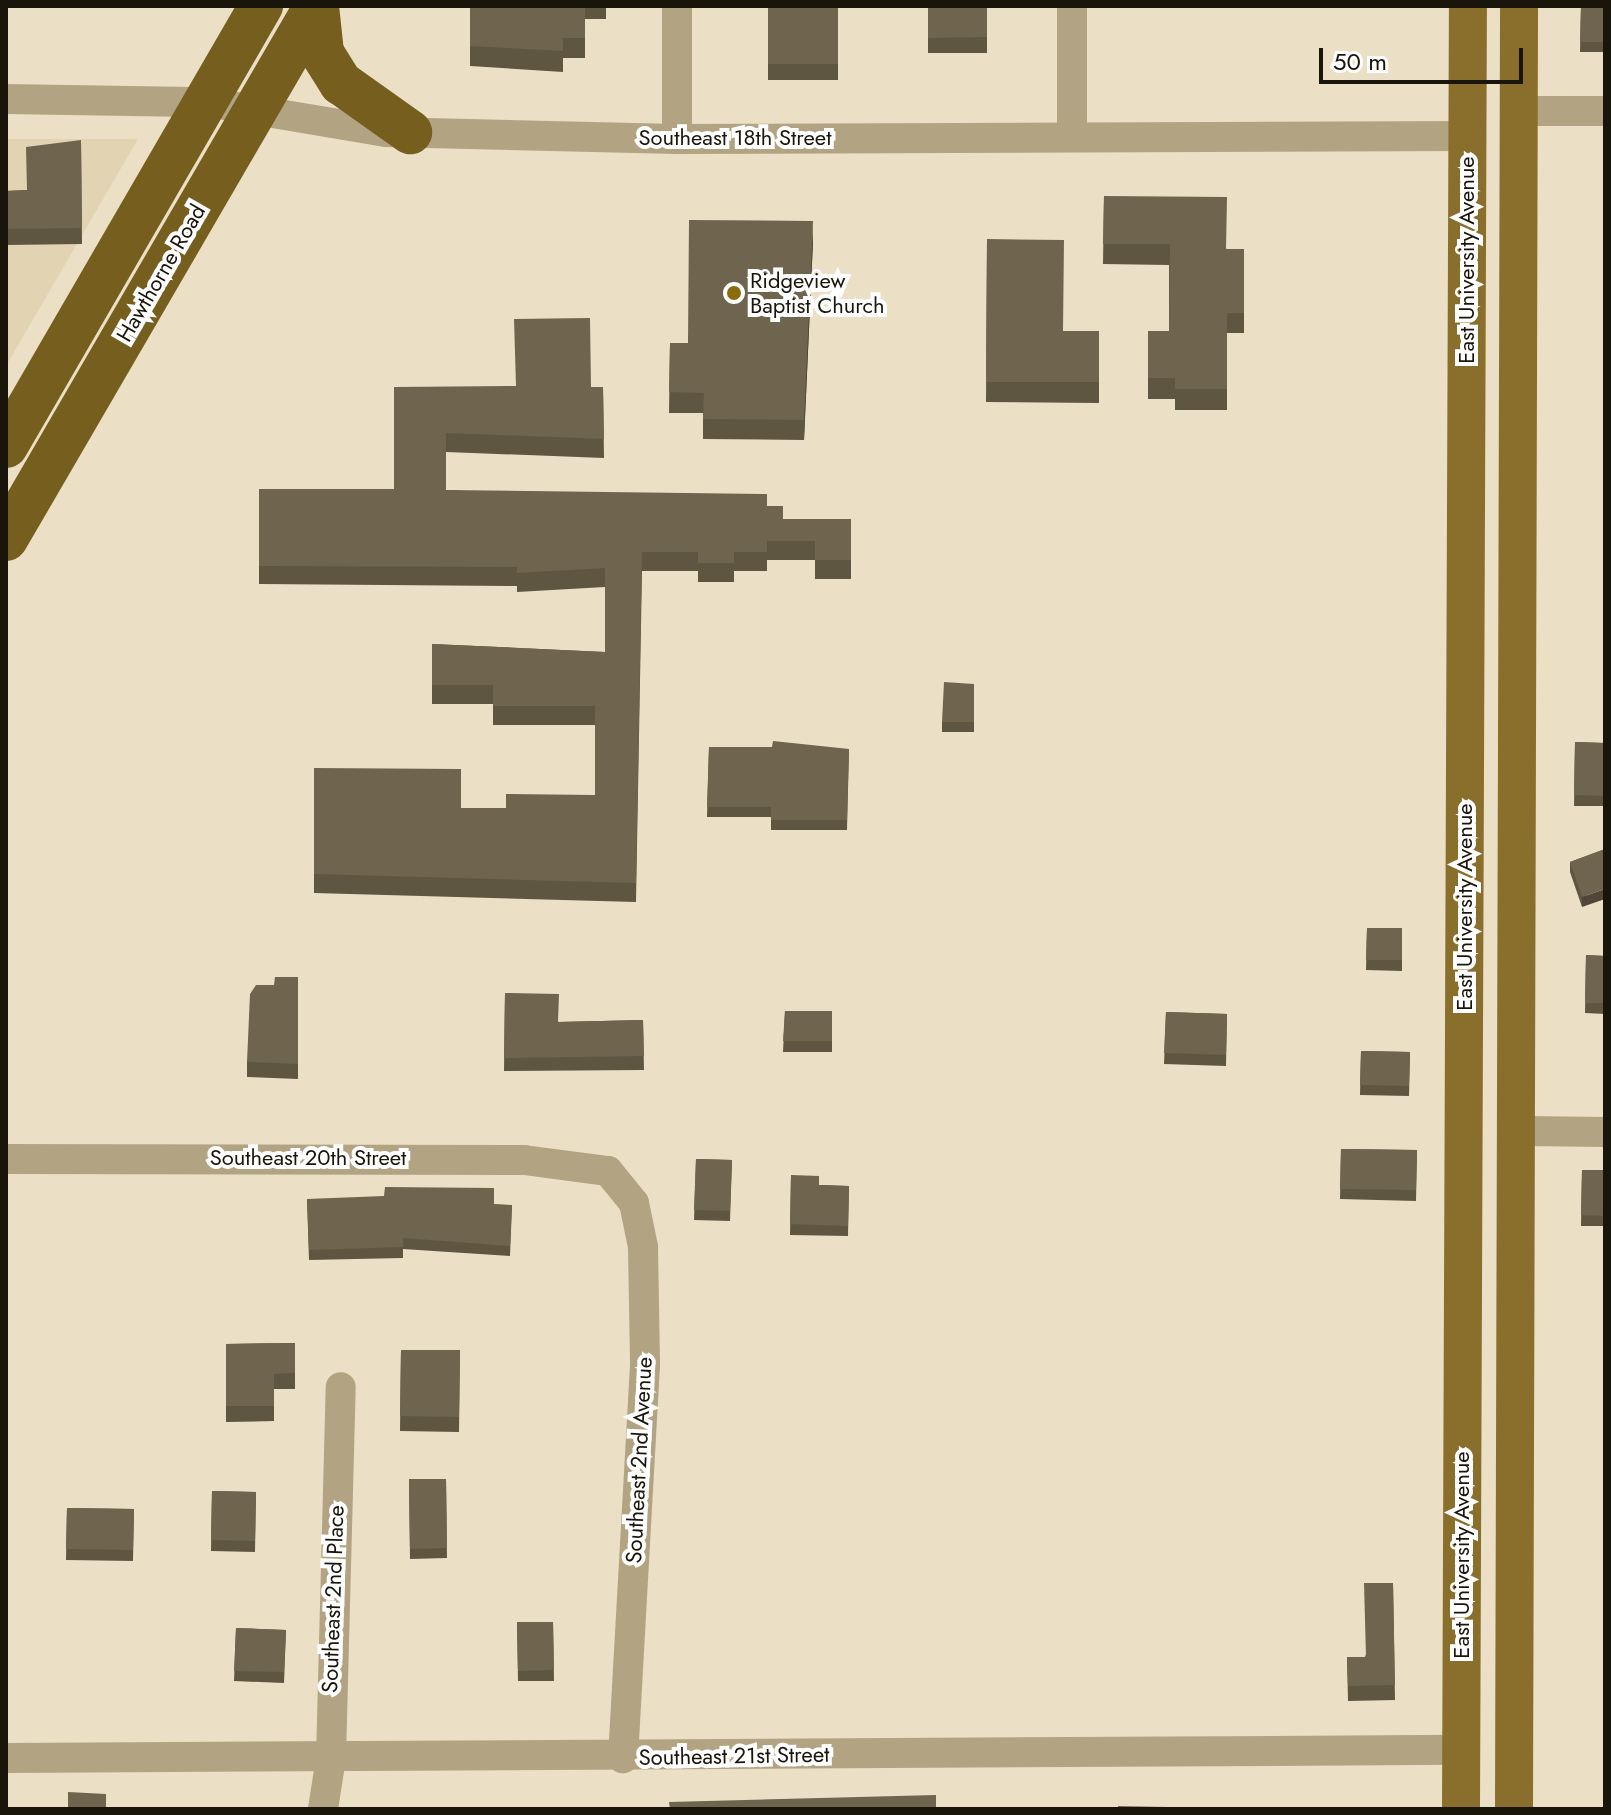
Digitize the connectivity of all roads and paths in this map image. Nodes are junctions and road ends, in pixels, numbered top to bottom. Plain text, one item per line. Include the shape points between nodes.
1 (263, 6) edge
2 (316, 6) edge
3 (677, 6) edge
4 (1072, 6) edge
5 (1468, 6) edge
6 (1519, 6) edge
7 (6, 99) edge
8 (207, 102) junction
9 (255, 111) junction
10 (1519, 111) junction
11 (1605, 111) edge
12 (410, 132) junction
13 (1468, 136) junction
14 (1072, 137) junction
15 (677, 139) junction
16 (6, 446) edge
17 (6, 539) edge
18 (1516, 668) junction
19 (1465, 673) junction
20 (1517, 1131) junction
21 (1605, 1132) edge
22 (1464, 1134) junction
23 (6, 1159) edge
24 (609, 1173) joint
25 (341, 1387) dead end
26 (1461, 1750) junction
27 (6, 1758) edge
28 (331, 1758) junction
29 (623, 1758) junction
30 (1515, 1765) junction
31 (323, 1809) edge
32 (1461, 1809) edge
33 (1514, 1809) edge

1 - 8 highway
1 - 9 street
2 - 9 highway, Hawthorne Road
2 - 12 highway via 322,53 335,76 358,101
3 - 15 street
4 - 14 street
5 - 13 main road, East University Avenue
6 - 10 main road
7 - 8 street, Southeast 18th Street
8 - 9 street, Southeast 18th Street
8 - 16 highway
9 - 12 street, Southeast 18th Street
9 - 17 highway, Hawthorne Road
10 - 11 street
10 - 13 main road
10 - 18 main road
12 - 15 street, Southeast 18th Street
13 - 14 street, Southeast 18th Street
13 - 19 main road, East University Avenue
14 - 15 street, Southeast 18th Street
18 - 19 main road
18 - 20 main road
19 - 22 main road, East University Avenue
20 - 21 street
20 - 22 main road
20 - 30 main road
22 - 26 main road, East University Avenue
23 - 24 street, Southeast 20th Street via 524,1160
24 - 29 street, Southeast 2nd Avenue via 634,1203 643,1277 645,1365
25 - 28 street, Southeast 2nd Place
26 - 29 street, Southeast 21st Street
26 - 30 main road
26 - 32 main road, East University Avenue
27 - 28 street, Southeast 21st Street
28 - 29 street, Southeast 21st Street
28 - 31 street, Southeast 2nd Place
30 - 33 main road

